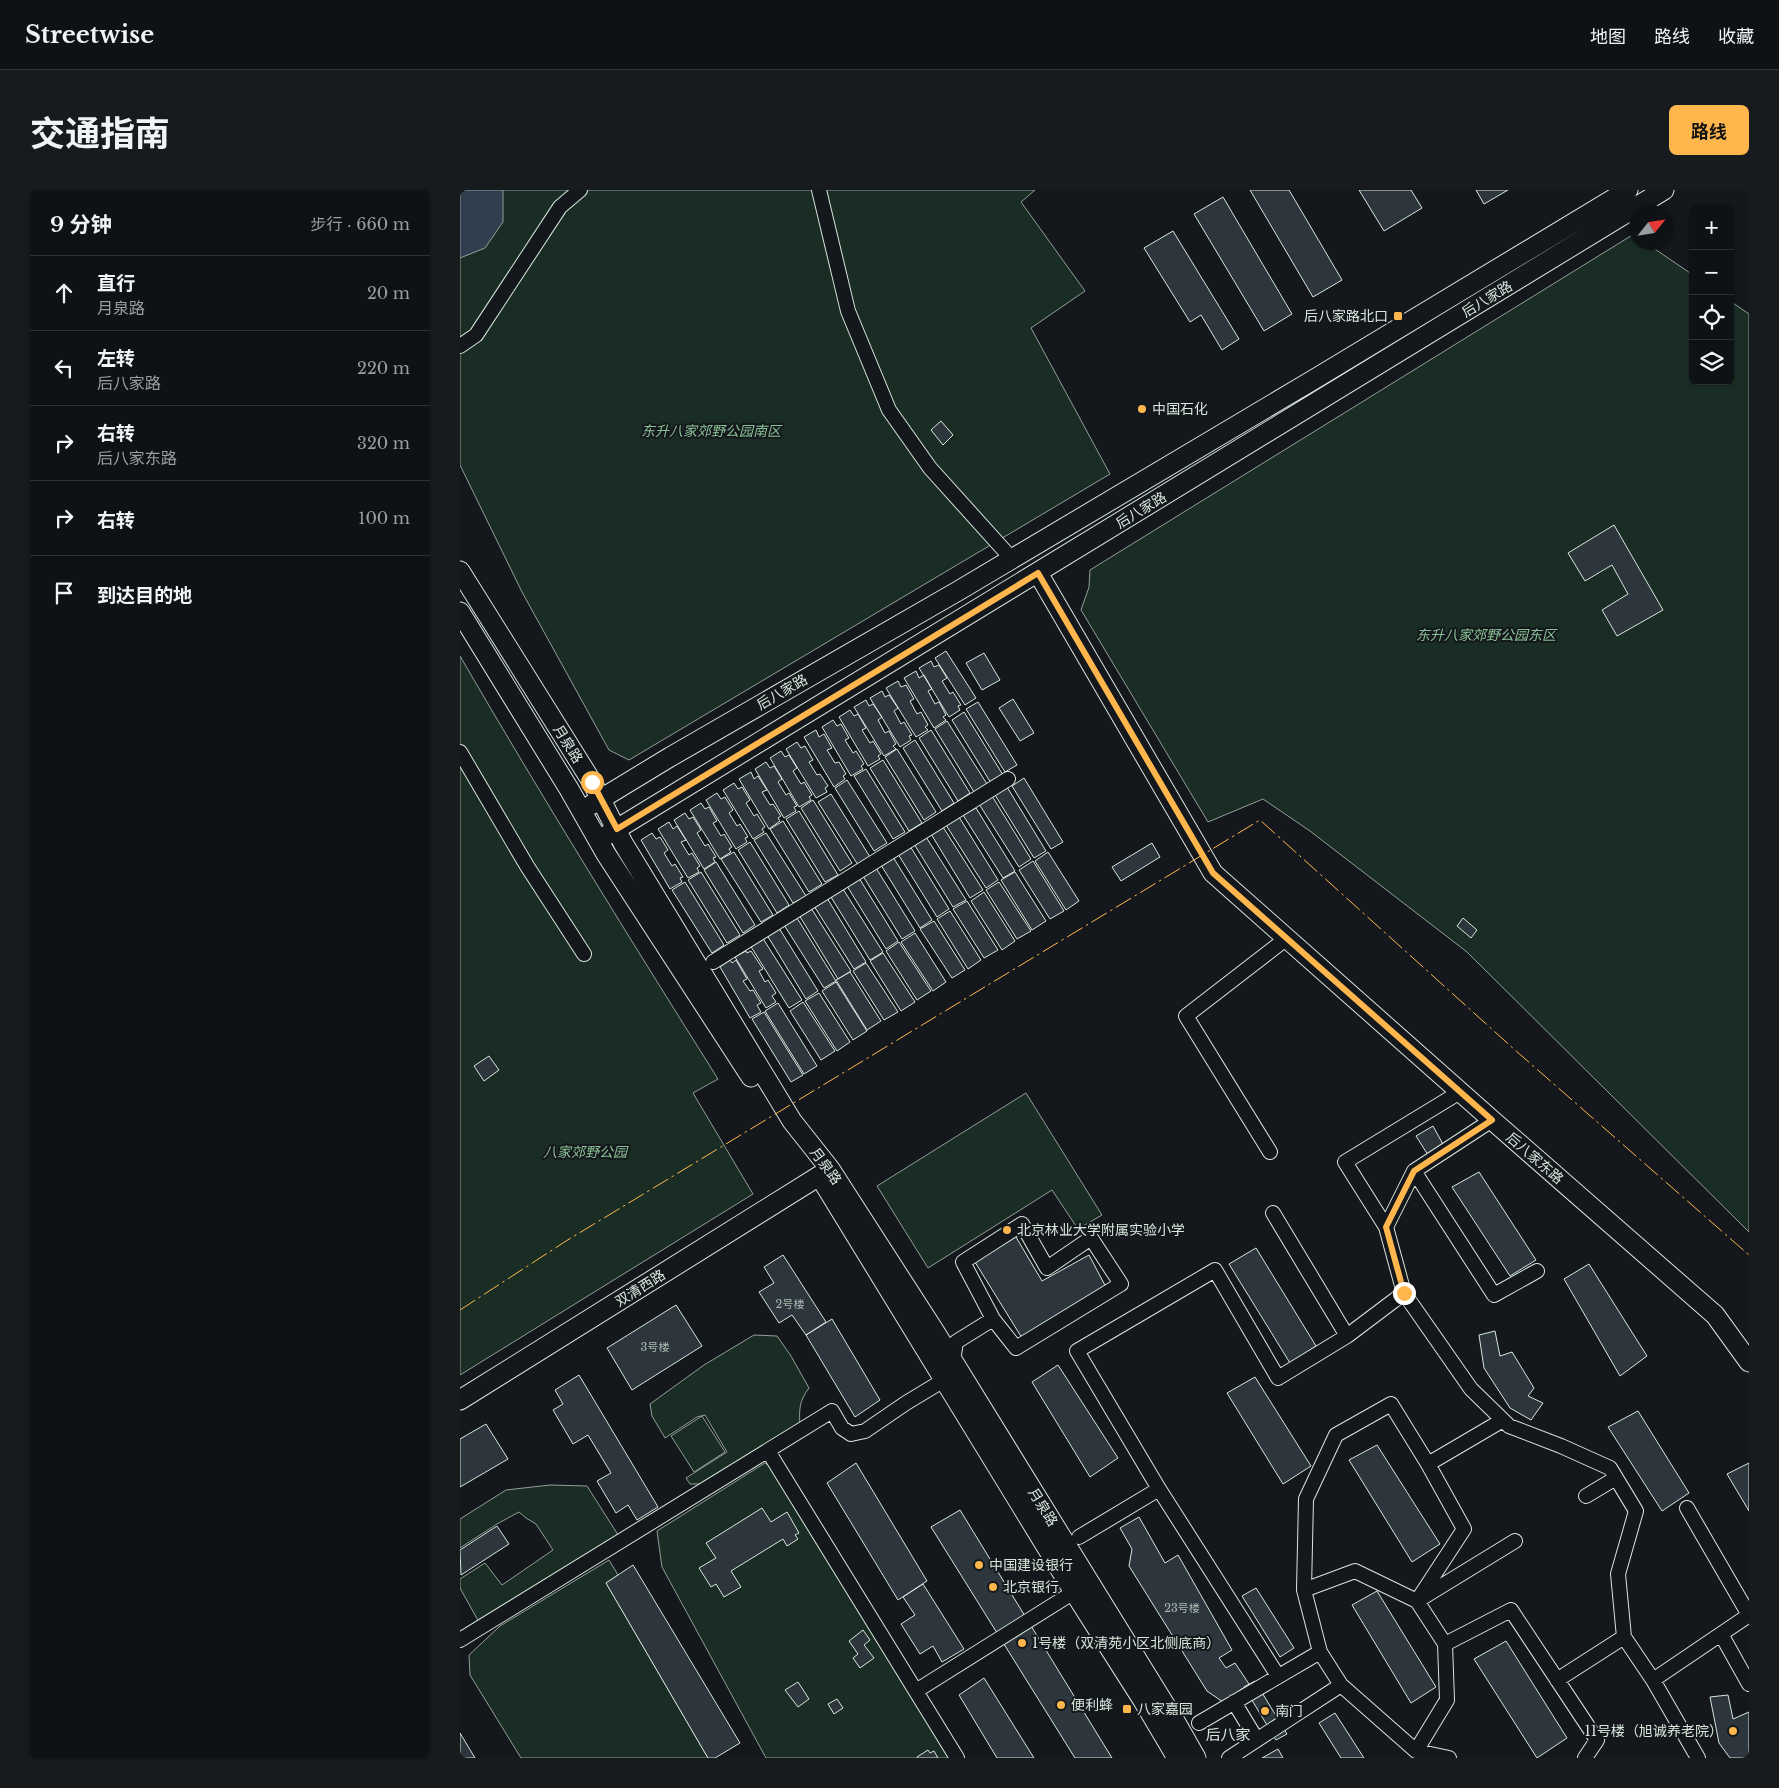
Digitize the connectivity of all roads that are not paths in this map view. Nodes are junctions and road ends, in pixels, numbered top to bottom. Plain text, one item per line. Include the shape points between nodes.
1 (580, 190) edge
2 (819, 190) edge
3 (1628, 190) edge
4 (1664, 190) edge
5 (460, 346) edge
6 (1012, 559) junction
7 (460, 571) edge
8 (1038, 573) junction
9 (460, 612) edge
10 (460, 752) edge
11 (1008, 779) dead end
12 (600, 799) junction
13 (581, 812) junction
14 (617, 829) junction
15 (598, 840) junction
16 (1287, 938) junction
17 (584, 954) dead end
18 (713, 962) dead end
19 (1460, 1092) junction
20 (1492, 1120) junction
21 (1270, 1152) dead end
22 (1414, 1171) junction
23 (820, 1176) junction
24 (1273, 1213) dead end
25 (1386, 1227) junction
26 (1537, 1272) dead end
27 (1404, 1293) junction
28 (993, 1319) junction
29 (1346, 1336) junction
30 (953, 1360) junction
31 (1749, 1362) edge
32 (944, 1380) junction
33 (460, 1400) edge
34 (1503, 1420) junction
35 (768, 1450) junction
36 (1428, 1464) junction
37 (1616, 1478) junction
38 (1159, 1489) junction
39 (1586, 1496) dead end
40 (1687, 1508) dead end
41 (1079, 1538) dead end
42 (1515, 1541) dead end
43 (1304, 1590) junction
44 (1074, 1592) junction
45 (1417, 1601) junction
46 (1749, 1615) edge
47 (1721, 1634) junction
48 (1624, 1637) junction
49 (460, 1640) edge
50 (1445, 1644) junction
51 (1320, 1652) junction
52 (1278, 1676) junction
53 (1557, 1680) junction
54 (1653, 1680) junction
55 (1749, 1684) edge
56 (1341, 1685) junction
57 (916, 1691) junction
58 (1234, 1702) junction
59 (1198, 1723) dead end
60 (1257, 1740) junction
61 (1416, 1752) junction
62 (957, 1758) edge
63 (1177, 1758) edge
64 (1196, 1758) edge
65 (1229, 1758) edge
66 (1449, 1758) edge
67 (1584, 1758) edge
68 (1698, 1758) edge

1 - 5 street via 560,207 476,335
2 - 6 street via 848,312 889,410 930,468
3 - 6 main road, 后八家路
4 - 8 main road, 后八家路
6 - 12 main road, 后八家路
7 - 12 main road, 月泉路
8 - 14 main road, 后八家路
8 - 16 main road, 后八家东路 via 1213,873
9 - 13 main road, 月泉路
10 - 17 street via 527,866
11 - 18 street
12 - 13 main road, 后八家路
12 - 14 main road, 月泉路
13 - 15 main road, 月泉路
14 - 15 main road, 后八家路
14 - 30 main road, 月泉路 via 792,1121 830,1169
15 - 23 main road, 月泉路 via 785,1129
16 - 19 main road, 后八家东路
16 - 21 street via 1186,1016
19 - 20 main road, 后八家东路
19 - 25 street via 1345,1162
20 - 22 street
20 - 31 main road, 后八家东路 via 1714,1314
22 - 25 street
22 - 26 street via 1494,1295
23 - 32 main road, 月泉路
23 - 33 main road, 双清西路
24 - 29 street
25 - 27 street
27 - 29 street
27 - 34 street via 1471,1389
28 - 28 street via 963,1262 1022,1224 1046,1268 1091,1238 1121,1284 1016,1348
28 - 30 street via 956,1342
29 - 38 street via 1278,1378 1215,1270 1077,1351
30 - 64 main road, 月泉路
32 - 35 street via 865,1431 851,1434 842,1428 832,1411
32 - 44 main road, 月泉路
34 - 36 street
34 - 37 street via 1509,1426 1610,1468
35 - 49 street
35 - 57 street
36 - 43 street via 1390,1404 1336,1435 1306,1499
36 - 45 street via 1464,1529
37 - 39 street
37 - 48 street via 1636,1511 1618,1574
38 - 41 street
38 - 52 street
40 - 46 street
42 - 45 street
43 - 45 street via 1354,1571
43 - 51 street
44 - 57 street
44 - 63 main road, 月泉路
45 - 50 street
46 - 47 street
47 - 54 street
47 - 55 street
48 - 53 street
48 - 54 street
50 - 53 street via 1511,1610
50 - 61 street via 1446,1700
51 - 52 street
51 - 56 street
52 - 58 street
53 - 67 street via 1597,1740
54 - 68 street
56 - 60 street
56 - 61 street
57 - 62 street
58 - 59 street
58 - 60 street
60 - 65 street
61 - 66 street

